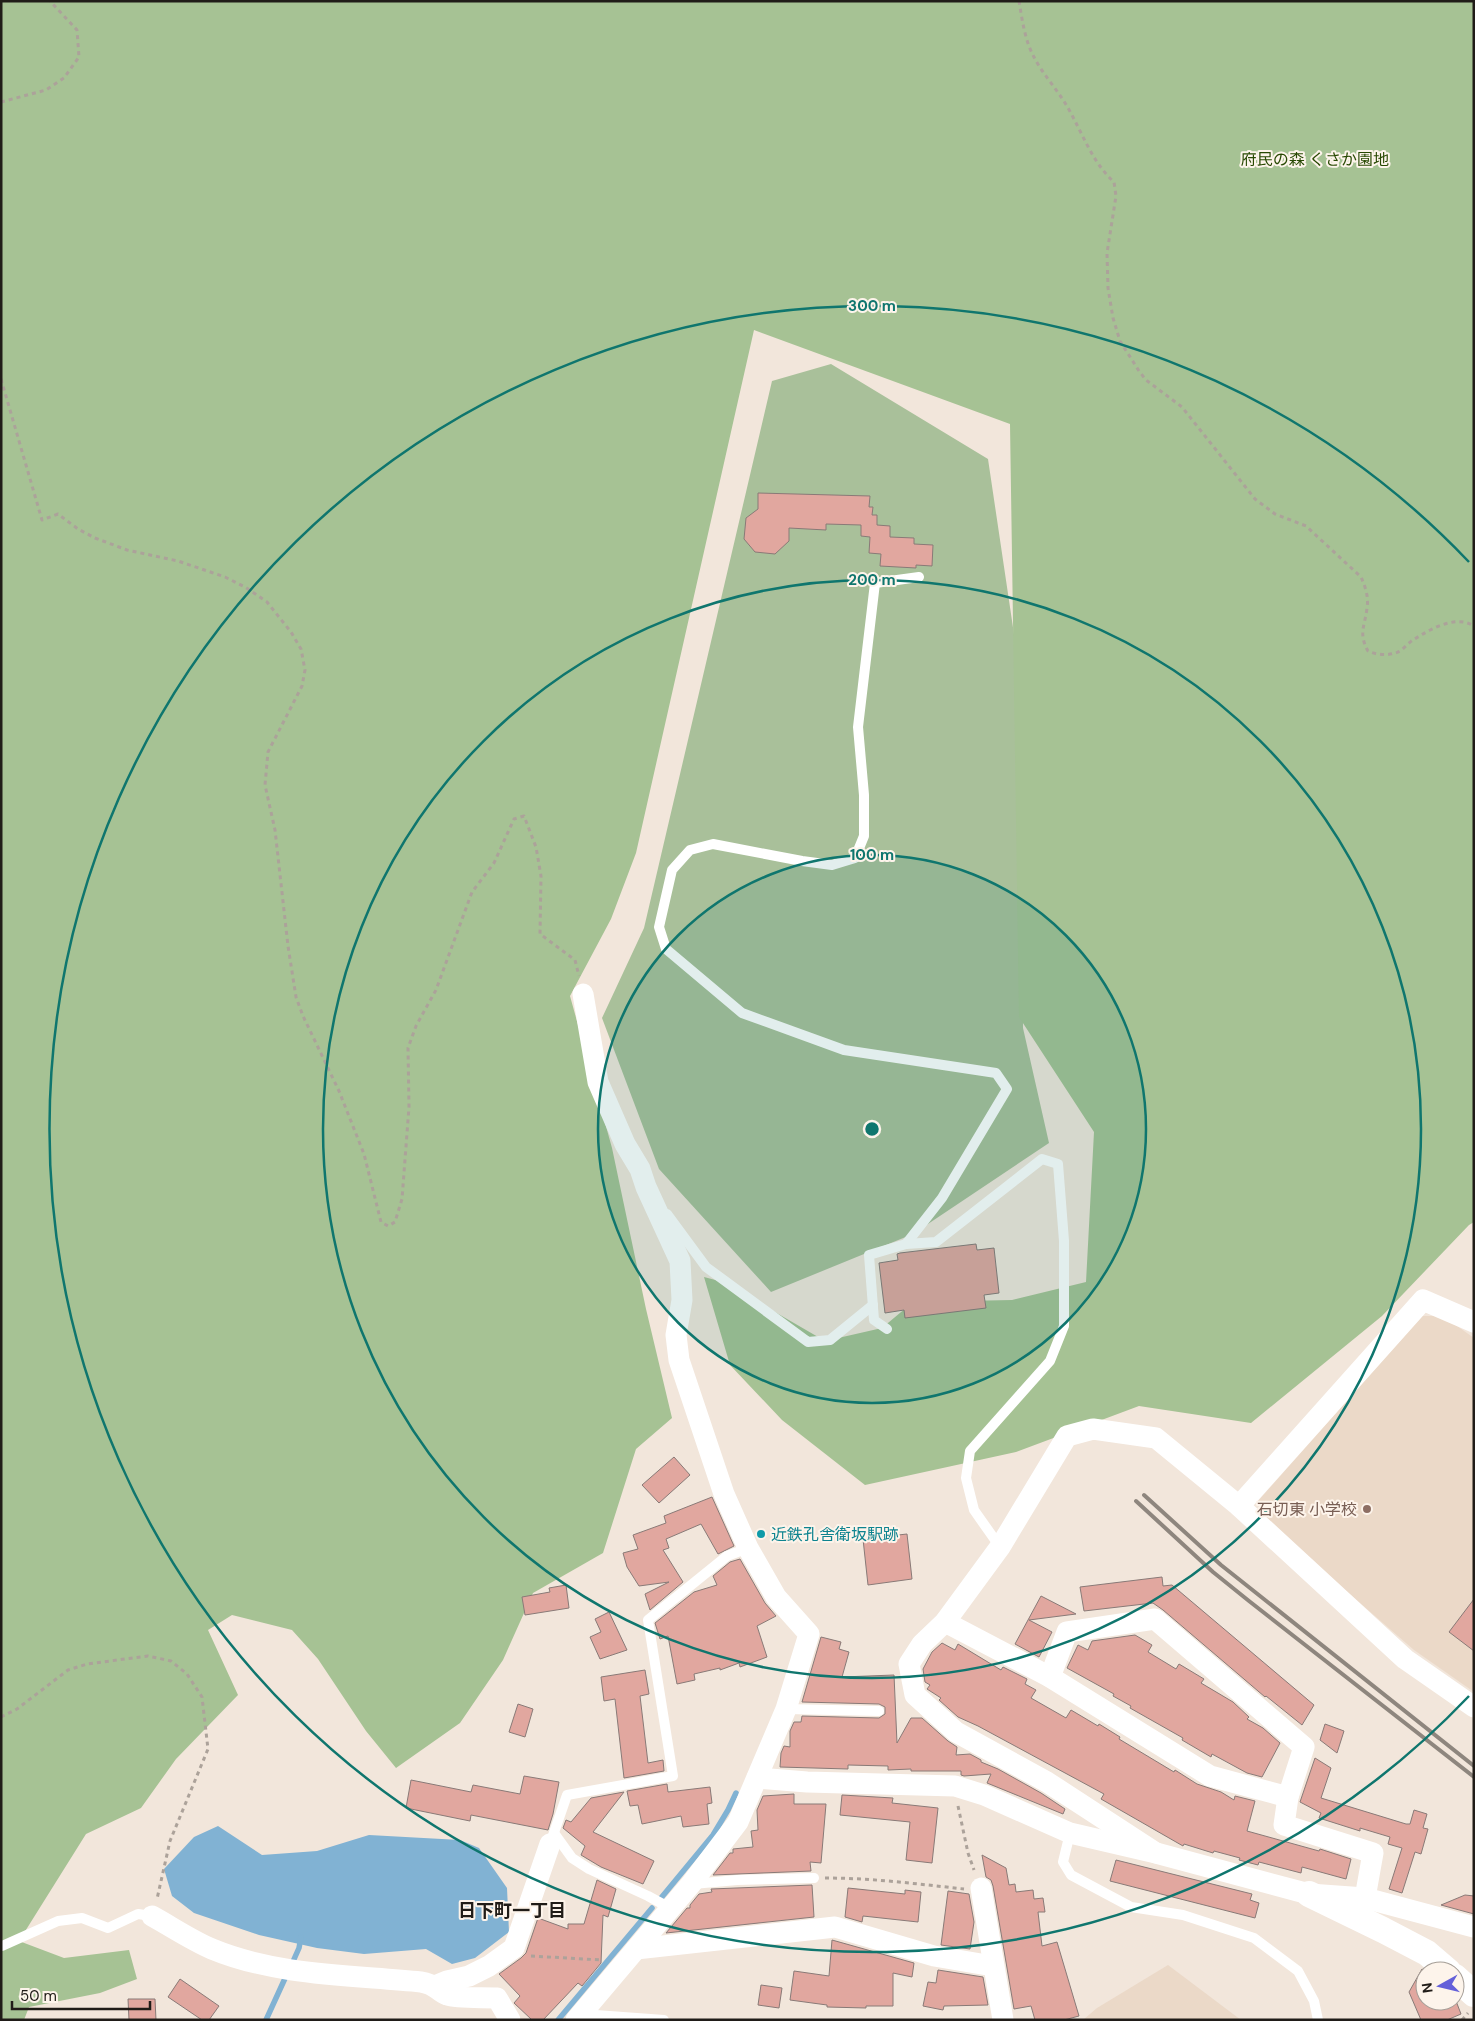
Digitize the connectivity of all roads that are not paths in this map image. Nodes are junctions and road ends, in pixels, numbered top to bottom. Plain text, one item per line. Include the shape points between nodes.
1 (919, 577) dead end
2 (583, 994) road end
3 (640, 1169) junction
4 (906, 1244) junction
5 (873, 1306) junction
6 (1474, 1322) edge
7 (887, 1329) dead end
8 (1239, 1506) junction
9 (1000, 1546) junction
10 (748, 1548) junction
11 (945, 1622) junction
12 (1050, 1677) junction
13 (1474, 1707) edge
14 (786, 1709) junction
15 (879, 1711) dead end
16 (758, 1778) junction
17 (1288, 1797) junction
18 (1070, 1833) junction
19 (552, 1838) junction
20 (1156, 1853) junction
21 (814, 1878) road end
22 (690, 1884) junction
23 (981, 1888) road end
24 (1309, 1894) junction
25 (1365, 1898) junction
26 (670, 1908) junction
27 (152, 1916) joint
28 (1474, 1927) edge
29 (2, 1946) edge
30 (636, 1948) junction
31 (1436, 1961) edge
32 (993, 1966) junction
33 (435, 1986) junction
34 (579, 2017) edge
35 (510, 2020) edge
36 (664, 2020) edge
37 (1003, 2020) edge
38 (1318, 2020) edge

1 - 4 lane via 875,583 858,727 864,836 855,858 832,865 713,844 690,850 672,870 659,927 666,950 742,1013 844,1050 996,1073 1007,1089 942,1198
2 - 3 street via 598,1082 625,1144
3 - 5 lane via 661,1206 706,1267 808,1342 830,1340
3 - 10 street via 680,1261 682,1300 676,1335 679,1360 724,1494
4 - 5 lane via 868,1255
4 - 9 lane via 936,1242 1042,1159 1058,1164 1064,1241 1064,1326 1050,1361 970,1451 966,1478 974,1510
5 - 7 lane via 874,1320
6 - 8 street via 1424,1300
8 - 9 street via 1156,1438 1093,1429 1067,1436
8 - 13 street via 1405,1659
9 - 11 street
10 - 14 street via 776,1596 808,1634
10 - 19 lane via 727,1556 648,1620 674,1776 567,1795
11 - 12 street
11 - 20 street via 922,1644 909,1664 915,1695 956,1732 1046,1782
12 - 17 street via 1210,1776
12 - 17 street via 1067,1632 1155,1619 1304,1747
14 - 15 lane
14 - 16 street
16 - 18 street via 956,1786
16 - 22 street via 738,1822
17 - 25 street via 1284,1825 1373,1853
18 - 20 street
18 - 38 lane via 1063,1862 1071,1875 1131,1907 1183,1914 1254,1938 1298,1971 1314,2000
19 - 26 lane via 589,1869
19 - 33 street via 514,1948 469,1976
20 - 24 street
21 - 22 lane
22 - 26 street
23 - 32 street
24 - 25 street
24 - 31 street via 1427,1953
25 - 28 street
26 - 30 street
27 - 29 lane via 138,1914 108,1928 82,1918 58,1921
27 - 33 street via 212,1949 248,1961
30 - 32 street via 835,1927 934,1956
30 - 34 street
32 - 37 street
33 - 35 street via 447,1995 497,1998
34 - 36 lane

